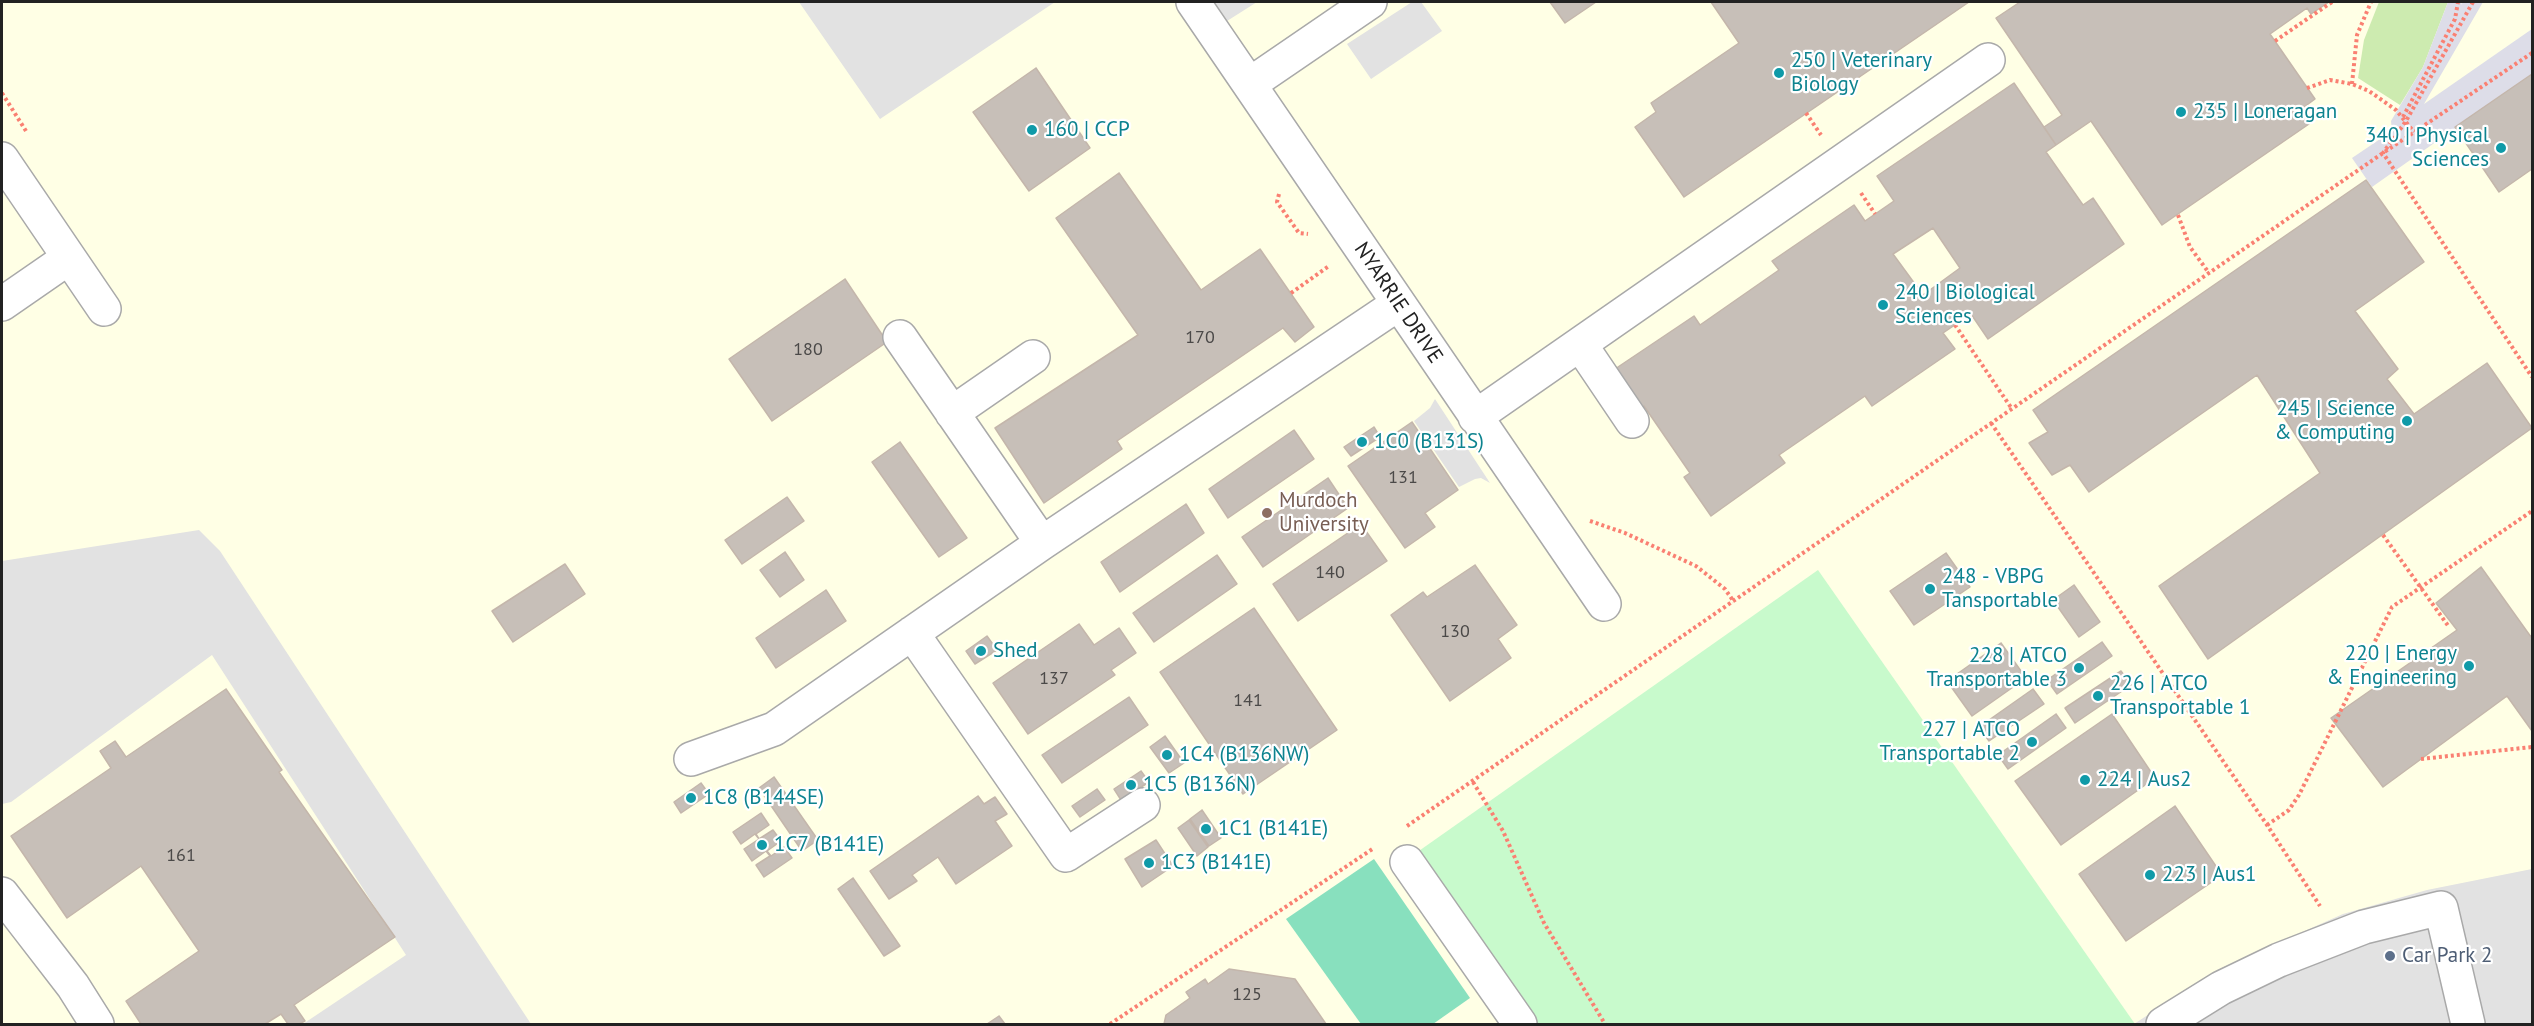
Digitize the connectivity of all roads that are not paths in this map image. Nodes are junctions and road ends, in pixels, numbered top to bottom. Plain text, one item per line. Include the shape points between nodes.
1 (1192, 2) edge
2 (1370, 2) edge
3 (1988, 60) dead end
4 (1250, 84) junction
5 (2, 159) edge
6 (67, 259) junction
7 (2, 304) edge
8 (1398, 304) junction
9 (104, 309) dead end
10 (900, 337) dead end
11 (1580, 344) junction
12 (1033, 357) dead end
13 (952, 413) junction
14 (1475, 417) junction
15 (1632, 421) dead end
16 (1042, 543) junction
17 (1604, 604) dead end
18 (912, 633) junction
19 (691, 759) dead end
20 (1143, 806) dead end
21 (1407, 862) dead end
22 (2, 894) edge
23 (97, 1024) edge
24 (1520, 1024) edge
25 (2163, 1024) edge
26 (2468, 1024) edge

1 - 4 street, NYARRIE DRIVE
2 - 4 street
3 - 11 street
4 - 8 street, NYARRIE DRIVE
5 - 6 street
6 - 7 street
6 - 9 street
8 - 14 street, NYARRIE DRIVE
8 - 16 street
10 - 13 street
11 - 14 street
11 - 15 street
12 - 13 street
13 - 16 street
14 - 17 street, NYARRIE DRIVE
16 - 18 street
18 - 19 street via 774,729
18 - 20 street via 1066,855
21 - 24 street
22 - 23 street via 73,986
25 - 26 street via 2221,988 2339,936 2441,908

